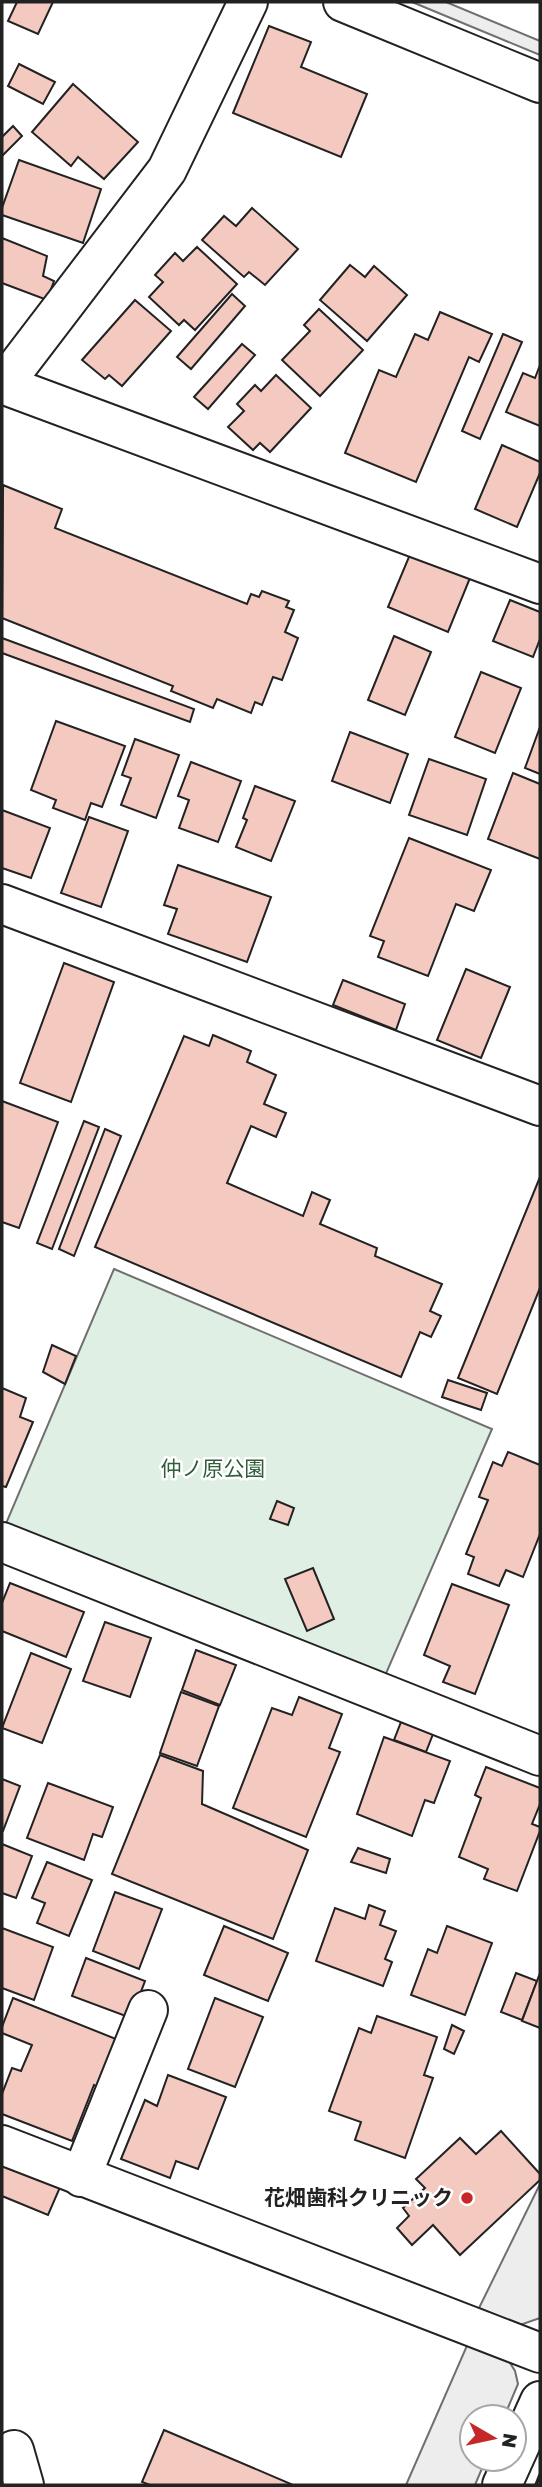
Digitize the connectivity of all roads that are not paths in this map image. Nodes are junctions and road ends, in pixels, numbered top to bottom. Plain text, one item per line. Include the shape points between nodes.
1 (248, 2) edge
2 (343, 2) edge
3 (540, 83) edge
4 (2, 384) edge
5 (540, 583) edge
6 (2, 904) edge
7 (540, 1106) edge
8 (2, 1542) edge
9 (540, 1756) edge
10 (148, 2010) dead end
11 (2, 2145) edge
12 (81, 2177) junction
13 (540, 2353) edge
14 (540, 2380) edge
15 (540, 2401) edge
16 (528, 2405) edge
17 (502, 2485) edge

1 - 4 main road via 167,170
2 - 3 main road
4 - 5 main road
6 - 7 main road
8 - 9 main road
10 - 12 main road
11 - 12 main road
12 - 13 main road
14 - 16 main road
15 - 17 main road

